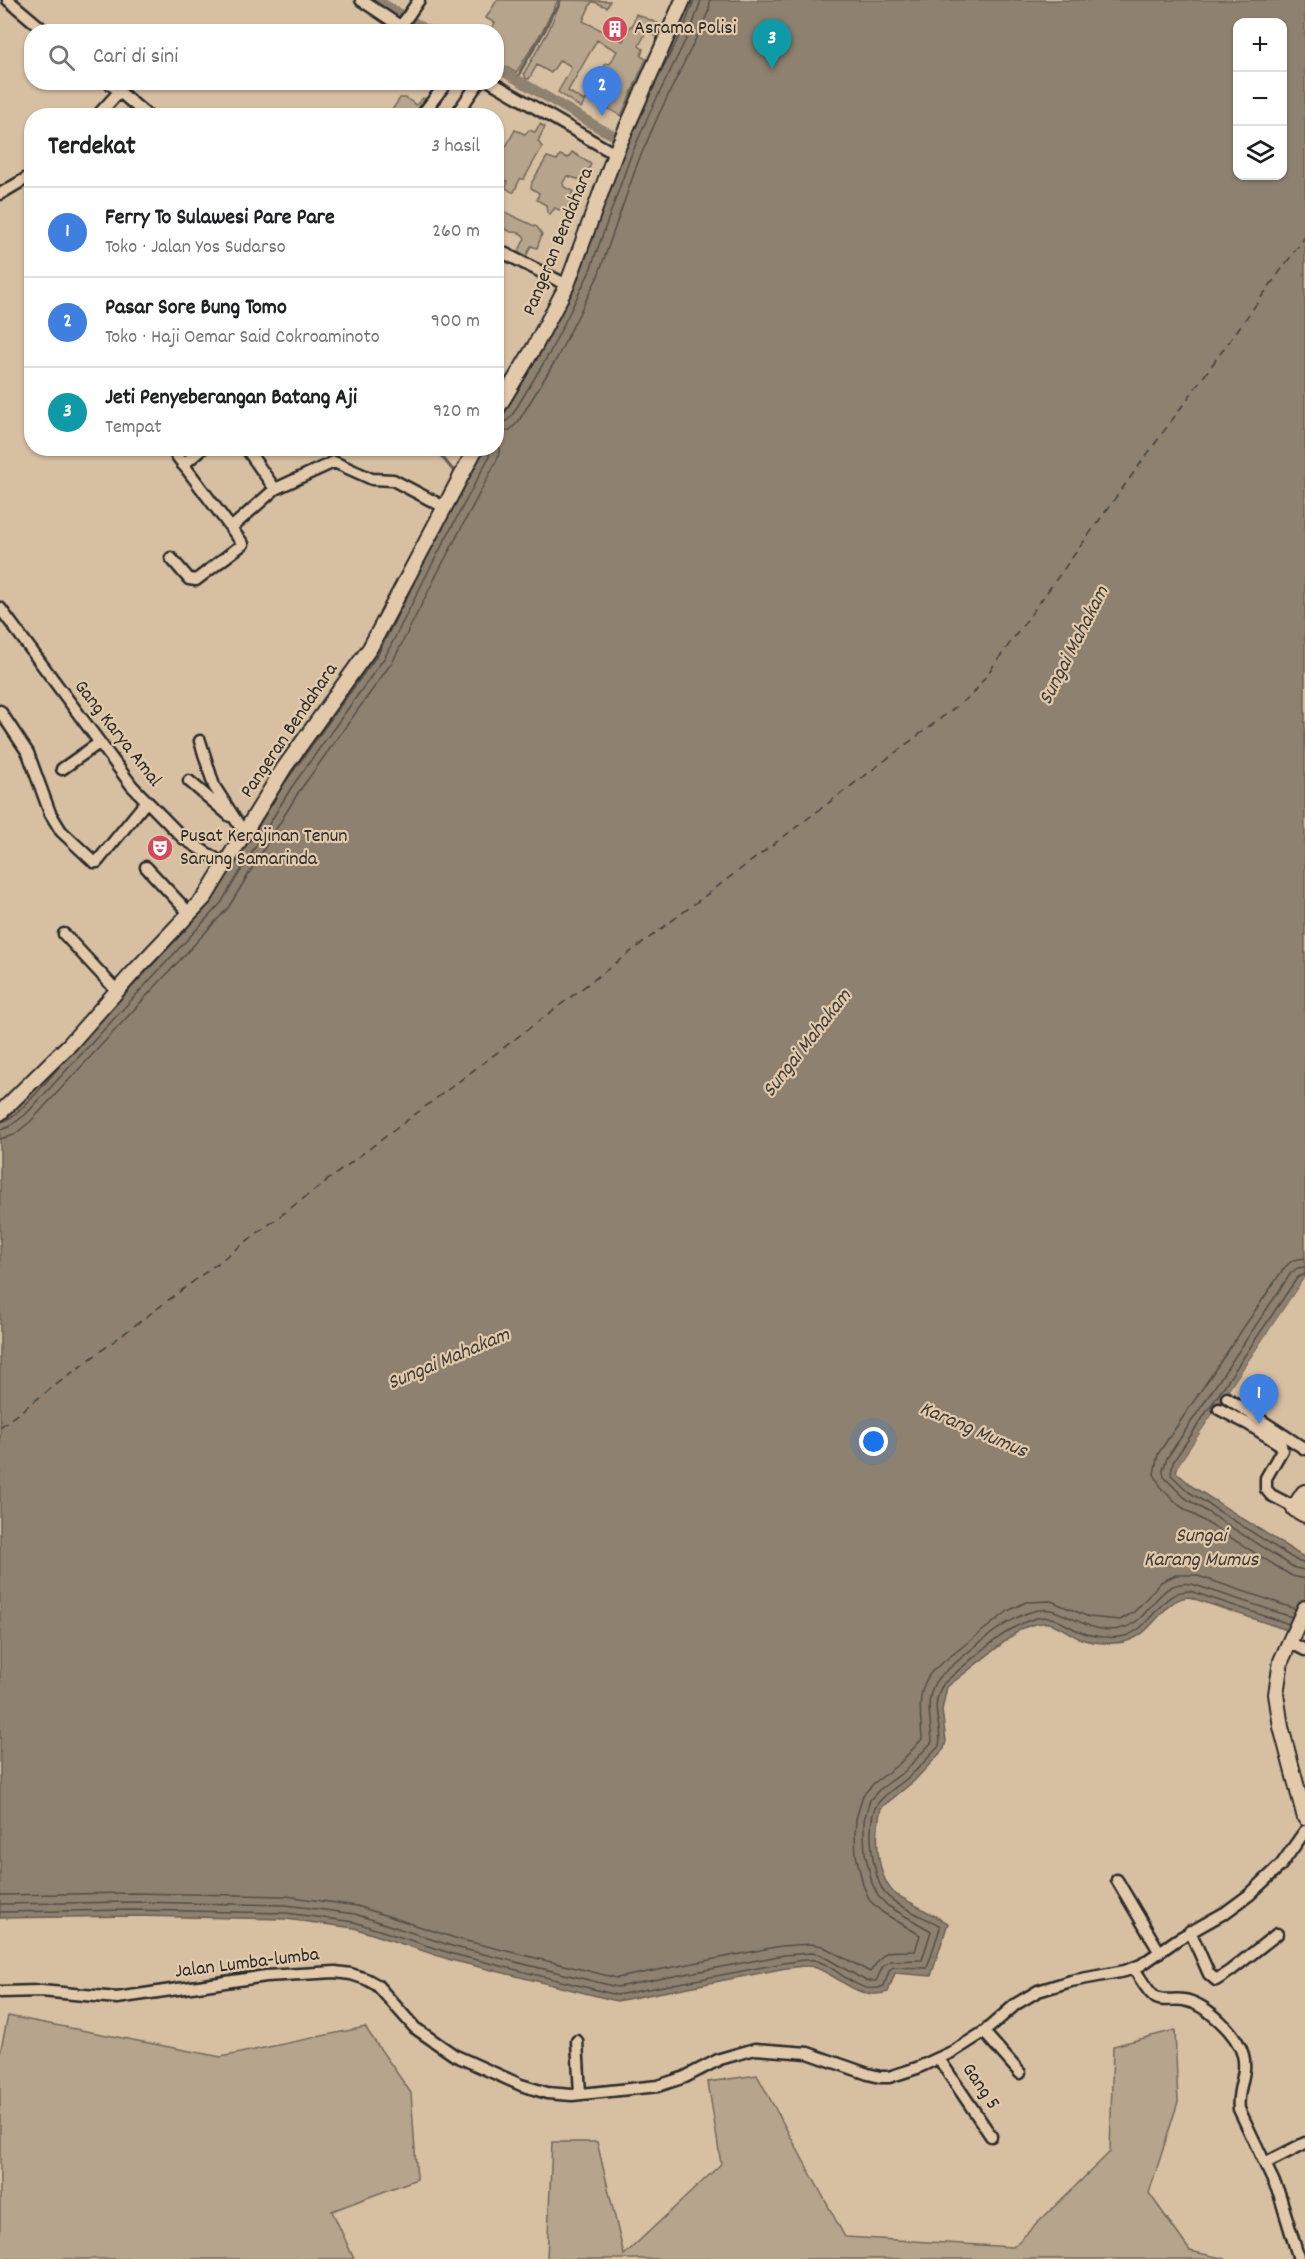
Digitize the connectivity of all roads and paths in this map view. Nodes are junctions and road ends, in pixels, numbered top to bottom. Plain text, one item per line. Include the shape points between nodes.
1 (8, 0) edge
2 (361, 0) edge
3 (683, 0) edge
4 (417, 4) edge
5 (36, 24) edge
6 (403, 24) edge
7 (407, 24) edge
8 (504, 89) edge
9 (441, 90) edge
10 (473, 90) edge
11 (119, 92) joint
12 (104, 108) edge
13 (138, 108) edge
14 (427, 108) edge
15 (461, 108) edge
16 (617, 152) junction
17 (24, 180) edge
18 (0, 194) edge
19 (504, 253) edge
20 (567, 285) junction
21 (504, 388) edge
22 (177, 456) edge
23 (194, 456) edge
24 (252, 456) edge
25 (472, 456) edge
26 (183, 465) junction
27 (275, 489) junction
28 (444, 507) junction
29 (231, 528) junction
30 (171, 558) dead end
31 (0, 609) edge
32 (0, 711) edge
33 (200, 741) dead end
34 (99, 743) junction
35 (62, 769) dead end
36 (189, 781) dead end
37 (146, 802) junction
38 (243, 827) junction
39 (224, 864) junction
40 (146, 867) dead end
41 (190, 914) junction
42 (64, 934) dead end
43 (117, 991) junction
44 (0, 1113) edge
45 (1227, 1398) dead end
46 (1219, 1409) dead end
47 (1305, 1449) edge
48 (1303, 1508) edge
49 (1305, 1608) edge
50 (1291, 1638) junction
51 (1305, 1650) edge
52 (1305, 1818) edge
53 (1305, 1831) edge
54 (1117, 1880) dead end
55 (1190, 1931) junction
56 (1277, 1934) dead end
57 (1159, 1951) junction
58 (1134, 1969) junction
59 (0, 1992) edge
60 (984, 2032) junction
61 (577, 2041) dead end
62 (939, 2059) junction
63 (1020, 2073) dead end
64 (580, 2094) junction
65 (991, 2136) dead end
66 (1305, 2143) edge
67 (1266, 2163) junction
68 (1298, 2256) dead end

1 - 5 street
2 - 6 street
3 - 16 street, Pangeran Bendahara
4 - 7 street
8 - 16 street
9 - 14 street
10 - 15 street
11 - 12 street
11 - 13 street
16 - 20 street, Pangeran Bendahara
17 - 18 street
19 - 20 street
20 - 21 street, Pangeran Bendahara via 535,346
22 - 26 street
23 - 26 street
24 - 27 street
25 - 28 street, Pangeran Bendahara
26 - 29 street
27 - 28 street via 337,462 372,479 393,480
27 - 29 street
28 - 38 street, Pangeran Bendahara via 370,648
29 - 30 street via 243,544 196,580 189,579
31 - 34 street, Gang Karya Amal
32 - 37 street via 28,753 50,813 61,831 94,862
33 - 38 street via 214,786
34 - 35 street
34 - 37 street, Gang Karya Amal
36 - 38 street
37 - 39 street, Gang Karya Amal via 183,837
38 - 39 street, Pangeran Bendahara
39 - 41 street, Pangeran Bendahara
40 - 41 street
41 - 43 street, Pangeran Bendahara
42 - 43 street
43 - 44 street, Pangeran Bendahara
45 - 47 street
46 - 48 street via 1281,1445 1266,1478 1266,1490
49 - 50 street
50 - 51 street
50 - 52 street via 1278,1674 1276,1699
53 - 55 street, Jalan Lumba-lumba via 1281,1865 1249,1895
54 - 57 street
55 - 56 street via 1209,1974 1216,1980
55 - 57 street, Jalan Lumba-lumba
57 - 58 street, Jalan Lumba-lumba
58 - 60 street, Jalan Lumba-lumba via 1038,1991
58 - 67 street via 1155,1997 1193,2002 1234,2036 1245,2065 1239,2109
59 - 64 street, Jalan Lumba-lumba via 41,1991 117,1998 299,1973 351,1974 377,1985 416,2028 454,2055 520,2085 547,2093
60 - 62 street, Jalan Lumba-lumba
60 - 63 street
61 - 64 street
62 - 64 street, Jalan Lumba-lumba via 894,2076 880,2077 808,2053 755,2049 720,2059 658,2086
62 - 65 street, Gang 5
66 - 67 street
67 - 68 street

